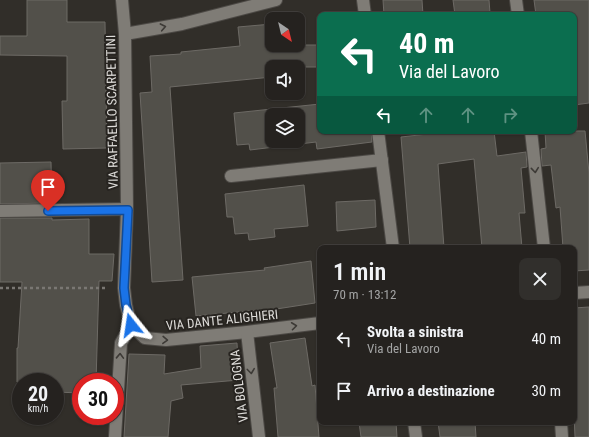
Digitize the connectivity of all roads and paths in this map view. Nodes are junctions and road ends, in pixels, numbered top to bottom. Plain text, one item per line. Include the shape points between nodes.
1 (122, 0) edge
2 (276, 0) edge
3 (363, 0) edge
4 (516, 0) edge
5 (365, 12) edge
6 (518, 12) edge
7 (125, 34) junction
8 (378, 134) edge
9 (531, 134) edge
10 (382, 160) junction
11 (231, 176) dead end
12 (128, 210) junction
13 (0, 211) edge
14 (393, 245) edge
15 (544, 245) edge
16 (0, 288) edge
17 (124, 288) junction
18 (589, 292) edge
19 (577, 293) edge
20 (317, 323) edge
21 (131, 325) junction
22 (247, 332) junction
23 (414, 425) edge
24 (561, 425) edge
25 (115, 437) edge
26 (259, 437) edge
27 (416, 437) edge
28 (562, 437) edge

1 - 7 street, VIA RAFFAELLO SCARPETTINI
7 -> 2 street via 182,24
3 - 5 street
4 - 6 street
7 - 12 street, VIA RAFFAELLO SCARPETTINI
8 - 10 street
9 -> 15 street
10 - 11 street
10 - 14 street
12 - 13 street
12 - 17 street, VIA RAFFAELLO SCARPETTINI
16 - 17 path
17 - 21 street, VIA RAFFAELLO SCARPETTINI
18 - 19 street
22 -> 20 street, VIA DANTE ALIGHIERI
21 -> 22 street, VIA DANTE ALIGHIERI via 145,338 166,340
25 -> 21 street via 121,343
22 -> 26 street, VIA BOLOGNA
23 - 27 street
24 - 28 street

